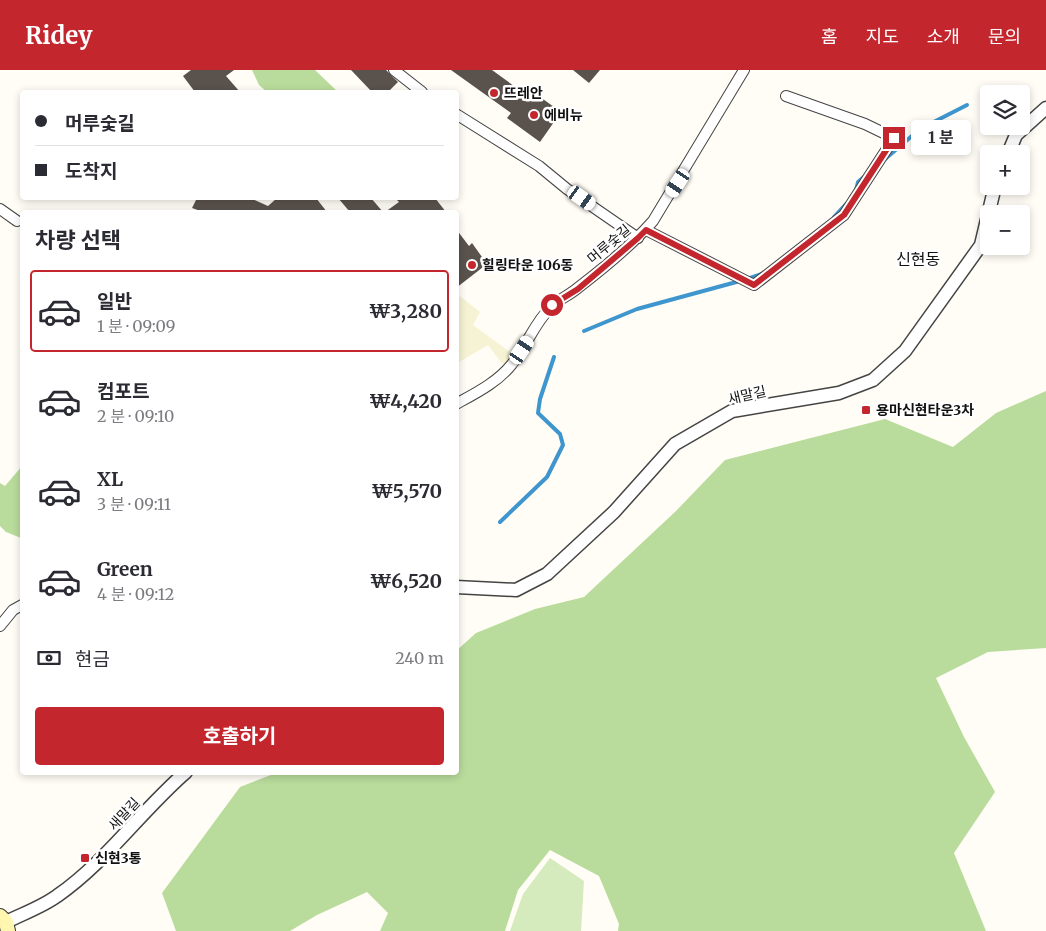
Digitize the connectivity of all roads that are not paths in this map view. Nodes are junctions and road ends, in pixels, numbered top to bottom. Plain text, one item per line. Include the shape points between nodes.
1 (394, 70) edge
2 (744, 70) edge
3 (419, 90) edge
4 (786, 96) dead end
5 (1046, 108) edge
6 (459, 116) edge
7 (1012, 145) edge
8 (993, 195) edge
9 (0, 209) edge
10 (17, 221) dead end
11 (646, 230) junction
12 (638, 238) junction
13 (459, 402) edge
14 (459, 588) edge
15 (20, 606) edge
16 (0, 626) edge
17 (183, 775) edge
18 (5, 923) edge

1 - 3 street
2 - 11 street, 머루숯길 via 678,183
4 - 11 street via 865,124 894,138 844,215 754,285
5 - 7 street via 1016,135
6 - 12 street via 539,166
8 - 14 street, 새말길 via 981,246 905,351 873,380 838,393 732,411 675,444 614,512 547,574 516,590
9 - 10 street
11 - 12 street, 머루숯길
12 - 13 street, 머루숯길 via 578,289 552,305 538,320 532,336 505,372
15 - 16 street via 12,610
17 - 18 street, 새말길 via 106,855 56,897

